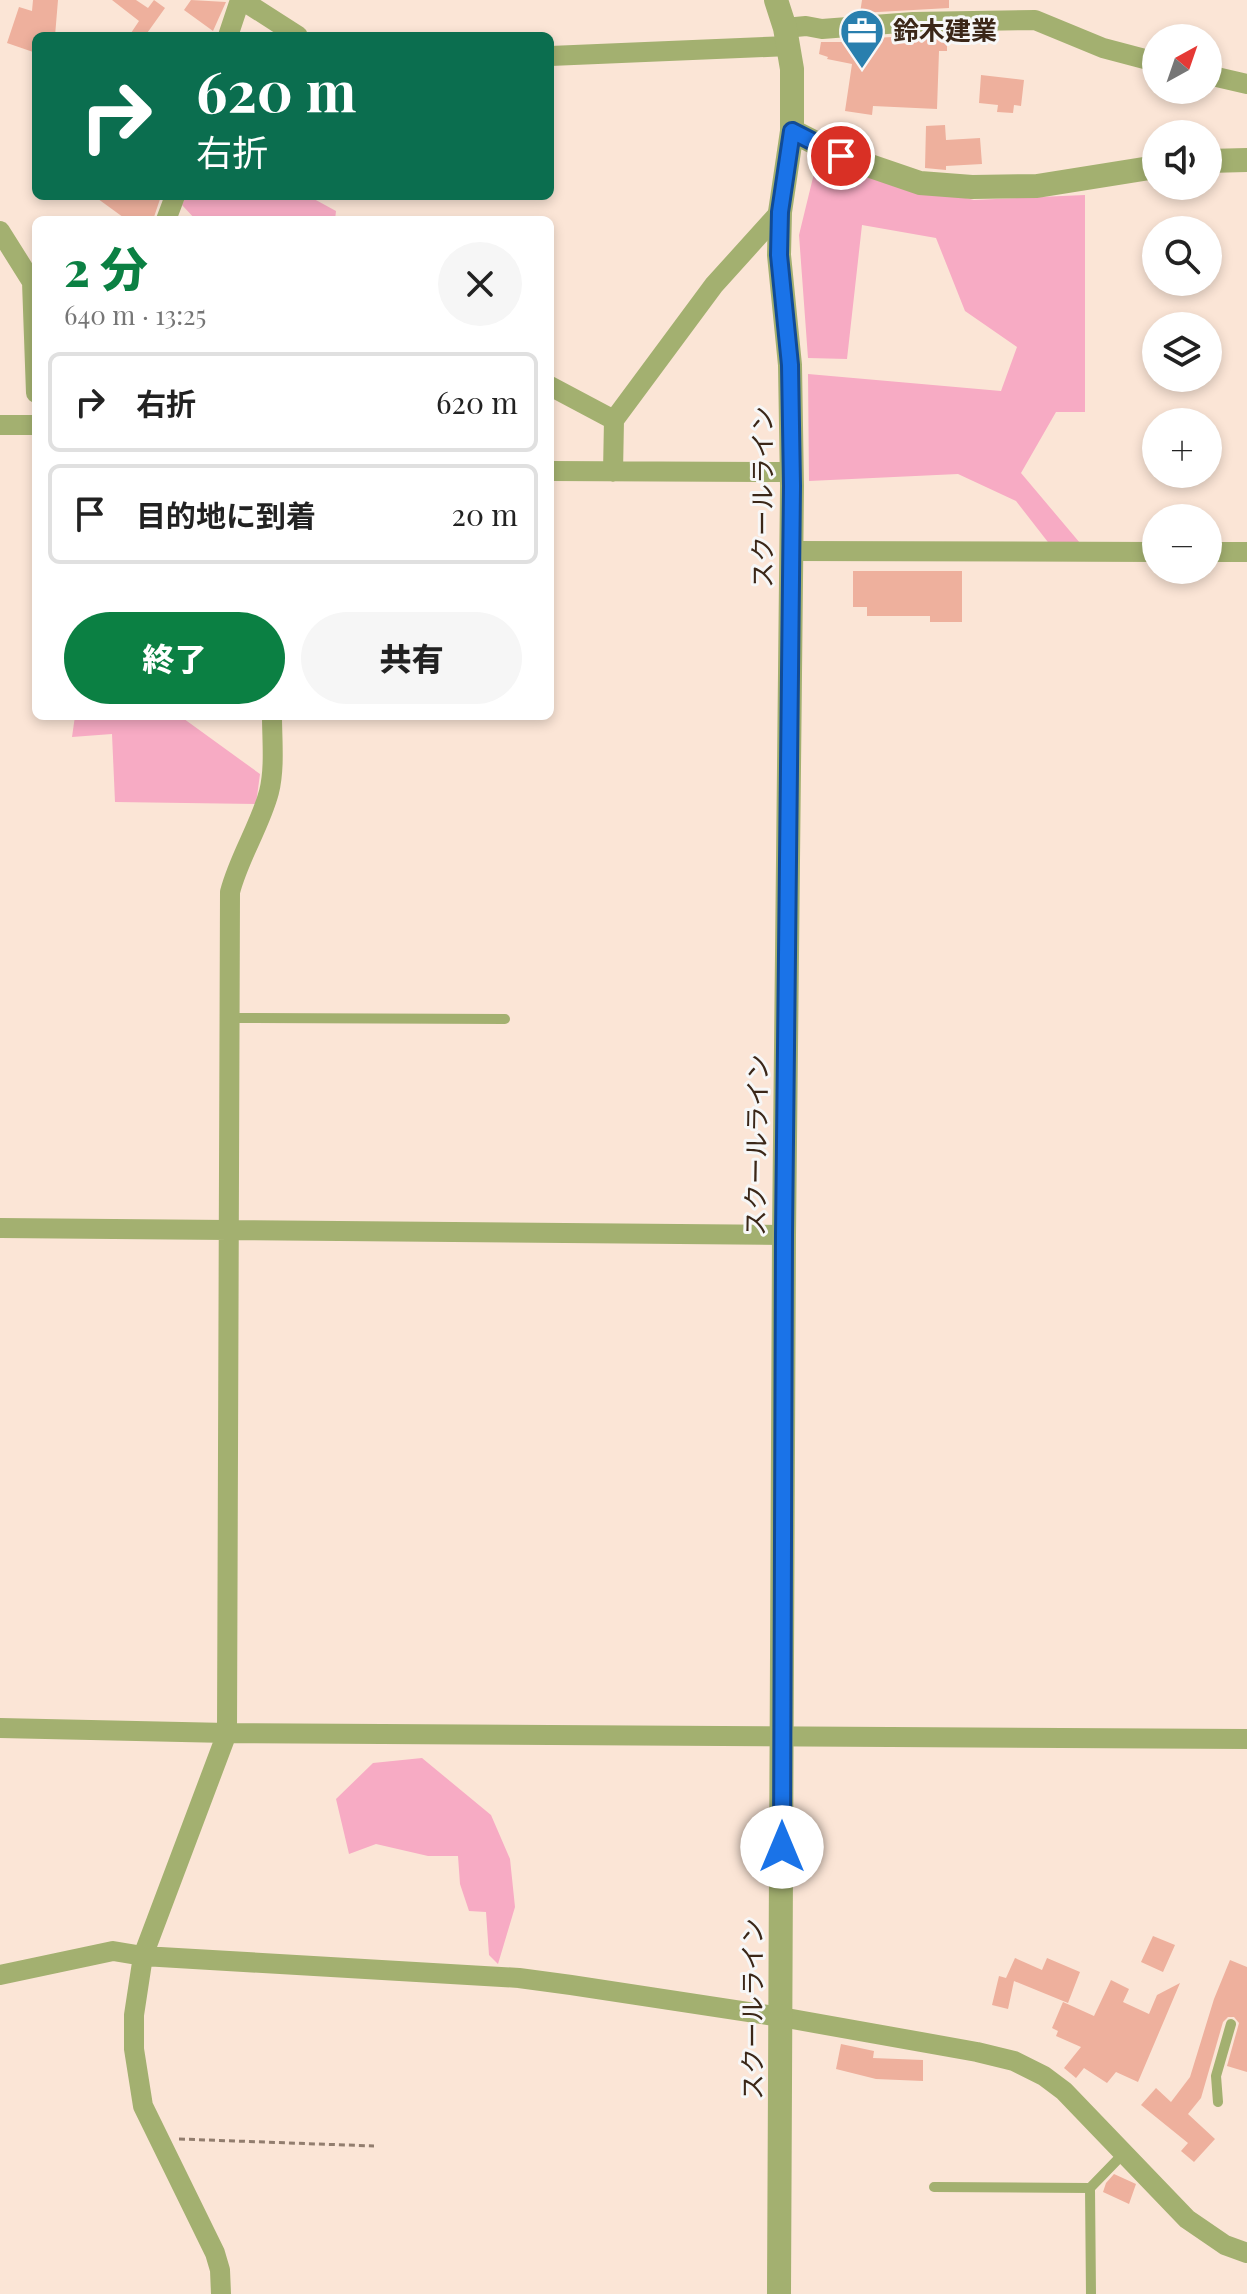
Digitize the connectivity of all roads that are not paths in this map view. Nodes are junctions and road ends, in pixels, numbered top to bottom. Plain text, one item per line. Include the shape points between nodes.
1 (241, 0) edge
2 (776, 0) edge
3 (229, 32) edge
4 (292, 32) edge
5 (787, 37) junction
6 (554, 56) edge
7 (1142, 58) edge
8 (1222, 78) edge
9 (1247, 84) edge
10 (792, 131) junction
11 (1247, 160) edge
12 (1222, 161) edge
13 (1142, 169) edge
14 (780, 212) junction
15 (0, 231) edge
16 (32, 279) edge
17 (554, 388) edge
18 (614, 420) junction
19 (0, 425) edge
20 (32, 425) edge
21 (554, 471) edge
22 (613, 472) junction
23 (791, 472) junction
24 (791, 551) junction
25 (1142, 552) edge
26 (1222, 552) edge
27 (1247, 552) edge
28 (272, 720) edge
29 (228, 1018) junction
30 (505, 1019) dead end
31 (0, 1228) edge
32 (228, 1229) junction
33 (784, 1235) junction
34 (0, 1728) edge
35 (227, 1733) junction
36 (782, 1736) junction
37 (1247, 1739) edge
38 (143, 1956) junction
39 (0, 1975) edge
40 (781, 2017) junction
41 (1231, 2024) dead end
42 (1218, 2102) dead end
43 (1124, 2153) junction
44 (934, 2187) dead end
45 (1090, 2188) junction
46 (1247, 2253) edge
47 (221, 2294) edge
48 (779, 2294) edge
49 (1091, 2294) edge

1 - 3 street
1 - 4 street
2 - 5 street, スクールライン
5 - 6 street
5 - 7 street via 806,26 1035,20
5 - 10 street, スクールライン
8 - 9 street
10 - 13 street via 841,156 920,183 1037,186
10 - 14 street, スクールライン
11 - 12 street
14 - 18 street via 714,285
14 - 23 street, スクールライン
15 - 16 street
17 - 18 street
18 - 22 street
19 - 20 street
21 - 22 street
22 - 23 street
23 - 24 street, スクールライン
24 - 25 street
24 - 33 street, スクールライン
26 - 27 street
28 - 29 street via 268,795 230,892
29 - 30 lane
29 - 32 street
31 - 32 street
32 - 33 street
32 - 35 street
33 - 36 street, スクールライン
34 - 35 street
35 - 36 street
35 - 38 street
36 - 37 street
36 - 40 street, スクールライン
38 - 39 street via 113,1951
38 - 40 street via 519,1978
38 - 47 street via 134,2015 137,2080 143,2106 215,2253
40 - 43 street via 1014,2061 1064,2091
40 - 48 street, スクールライン
41 - 42 lane via 1216,2076
43 - 45 lane
43 - 46 street via 1187,2219
44 - 45 lane
45 - 49 lane

